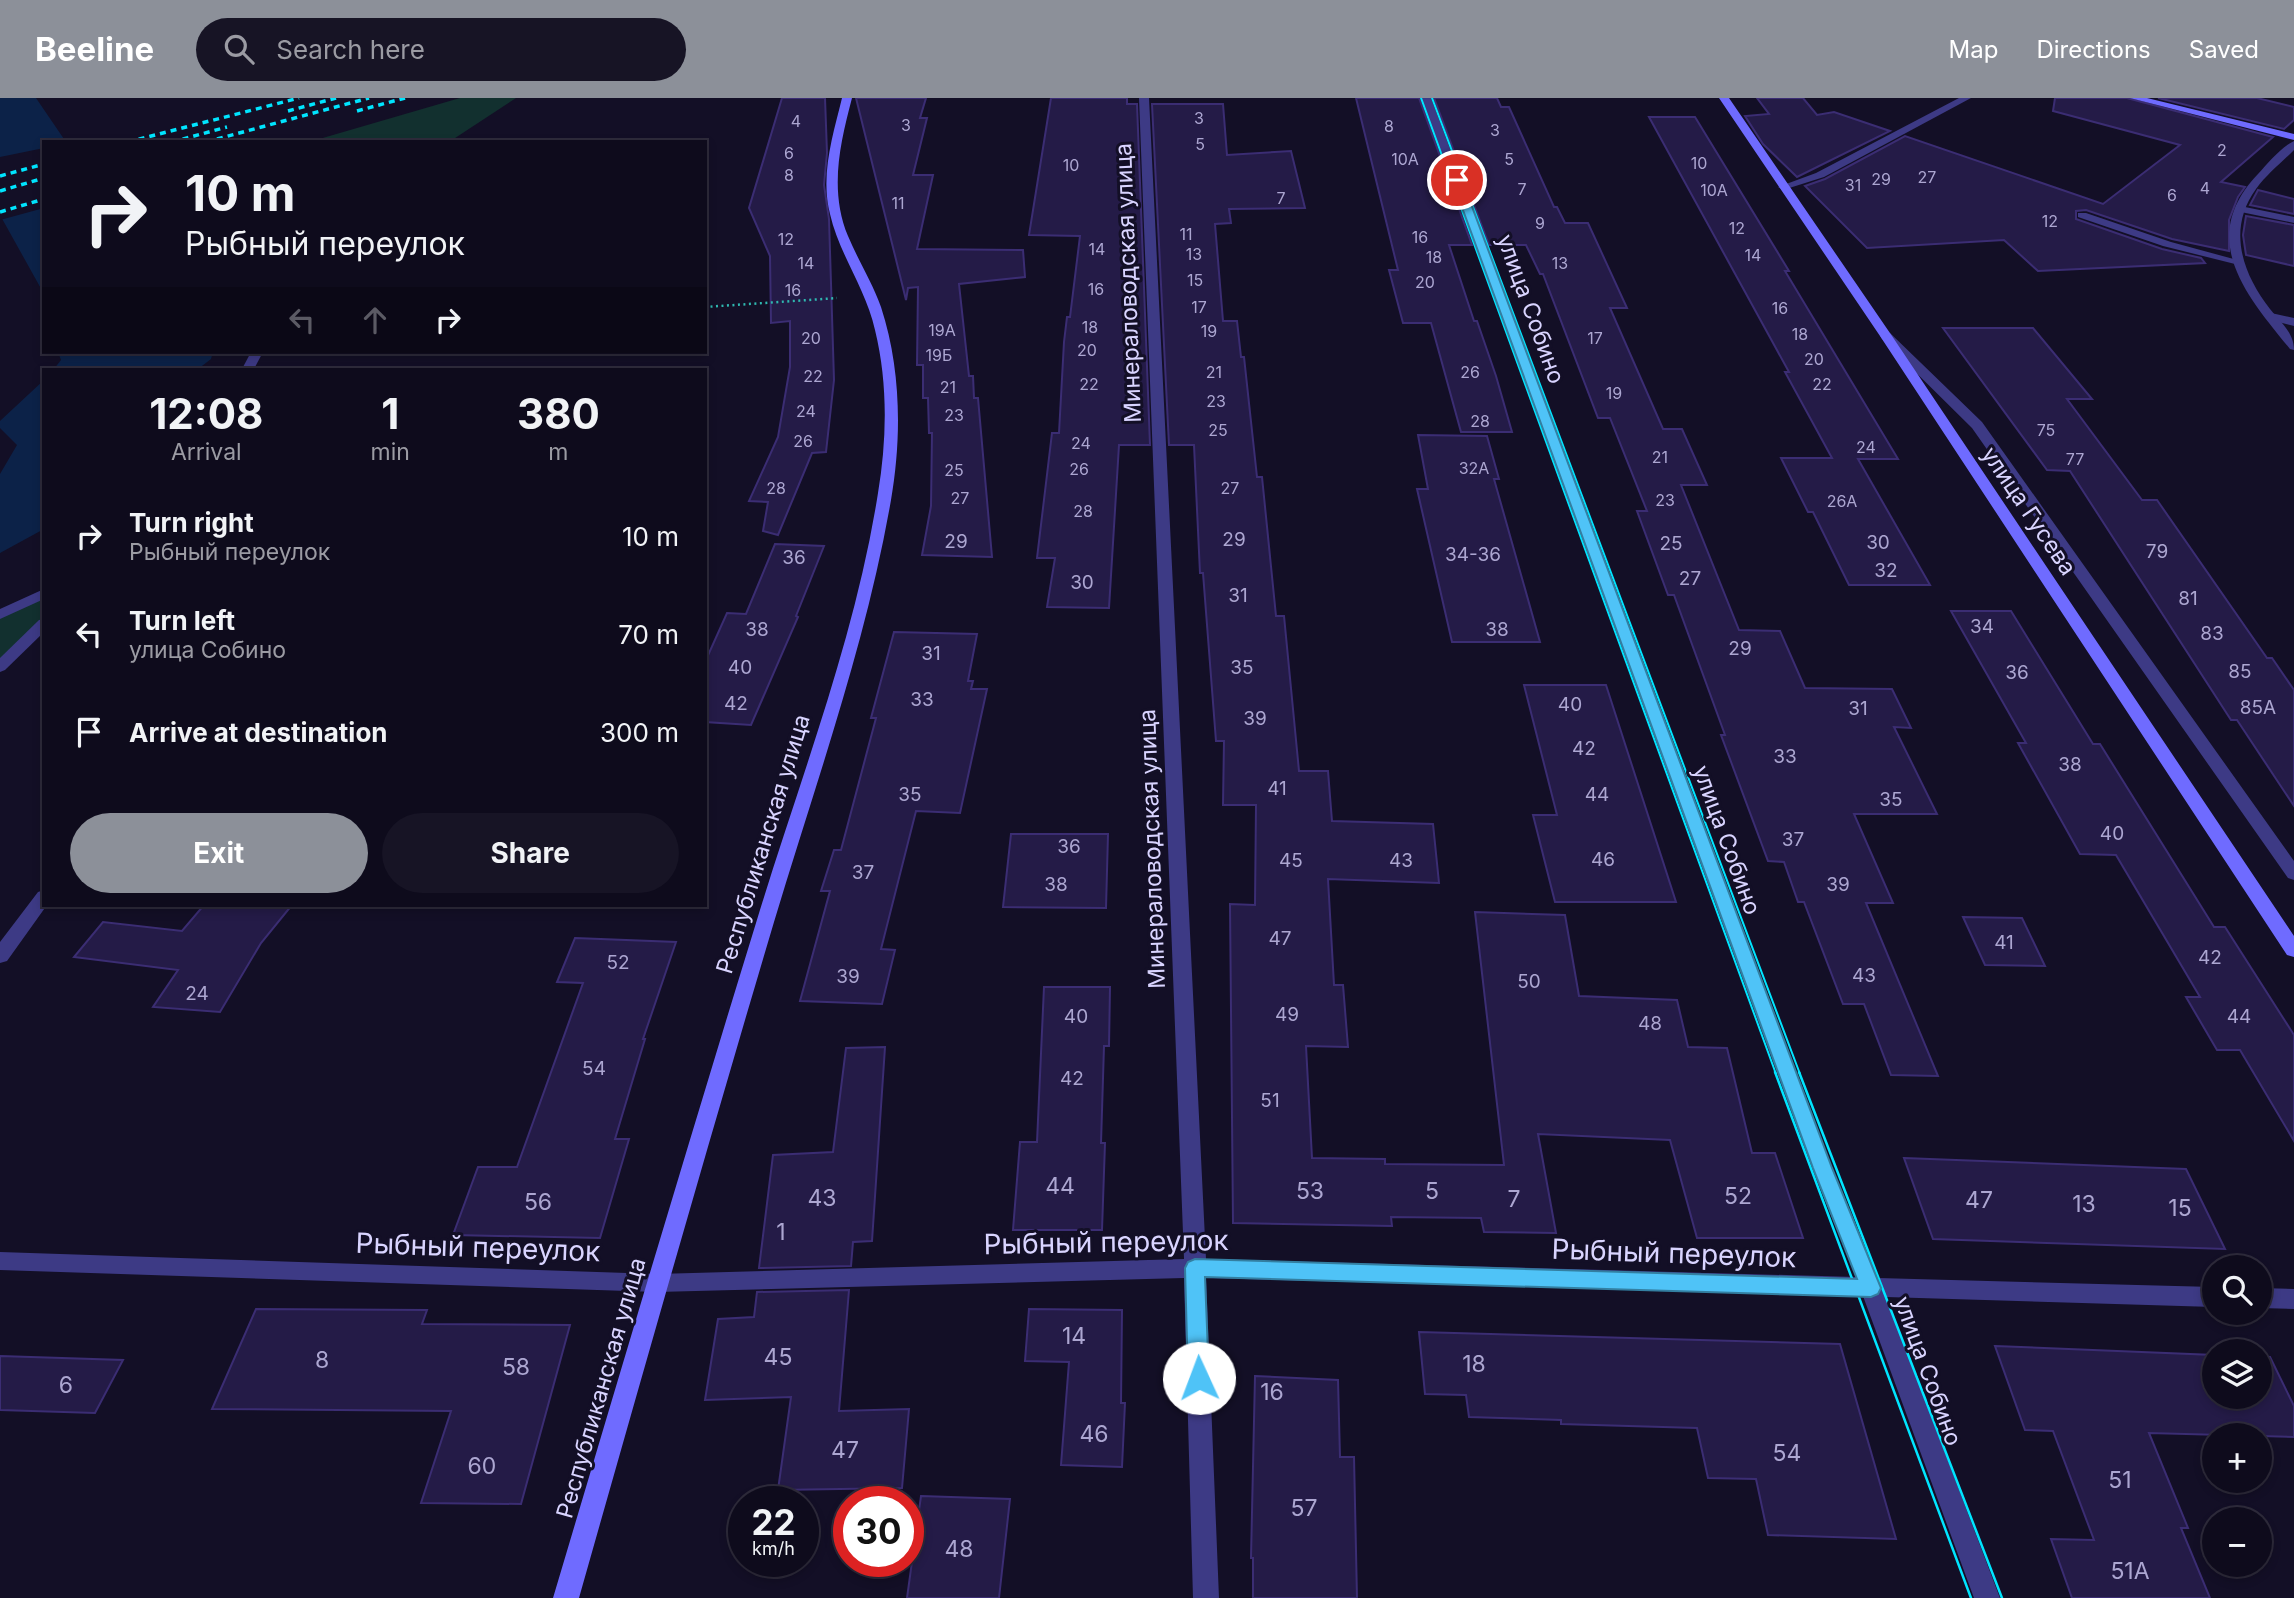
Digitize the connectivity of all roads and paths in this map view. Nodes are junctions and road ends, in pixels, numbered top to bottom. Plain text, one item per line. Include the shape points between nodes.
1 (847, 98) edge
2 (1144, 98) edge
3 (1426, 98) edge
4 (1724, 98) edge
5 (1966, 98) edge
6 (2135, 98) edge
7 (2294, 137) edge
8 (2294, 144) edge
9 (1783, 187) junction
10 (2240, 209) junction
11 (2082, 215) dead end
12 (2294, 220) edge
13 (2235, 261) junction
14 (870, 296) junction
15 (707, 307) edge
16 (2271, 317) junction
17 (2294, 322) edge
18 (1886, 336) junction
19 (2294, 346) edge
20 (42, 594) edge
21 (0, 615) edge
22 (42, 625) edge
23 (0, 667) edge
24 (2294, 874) edge
25 (42, 899) edge
26 (2294, 950) edge
27 (0, 956) edge
28 (0, 1261) edge
29 (1195, 1268) junction
30 (657, 1283) junction
31 (1871, 1288) junction
32 (2202, 1297) edge
33 (2272, 1298) edge
34 (2294, 1299) edge
35 (566, 1598) edge
36 (1206, 1598) edge
37 (1987, 1598) edge

1 - 14 street, Республиканская улица via 835,157 833,204
2 - 29 street, Минераловодская улица
3 - 31 street, улица Собино via 1822,1168
4 - 9 street, улица Гусева
5 - 9 street via 1820,175
6 - 7 street
8 - 10 street via 2250,190
9 - 18 street, улица Гусева
10 - 12 street
10 - 13 street via 2232,234
11 - 13 street
13 - 16 street
14 - 15 path
14 - 30 street, Республиканская улица via 889,364 892,430 884,499 851,636
16 - 17 street
16 - 19 street
18 - 24 street via 1977,425
18 - 26 street, улица Гусева
20 - 21 street
22 - 23 street
25 - 27 street
28 - 30 street, Рыбный переулок
29 - 30 street, Рыбный переулок
29 - 31 street, Рыбный переулок
29 - 36 street, Минераловодская улица
30 - 35 street, Республиканская улица
31 - 32 street, Рыбный переулок
31 - 37 street, улица Собино
33 - 34 street

